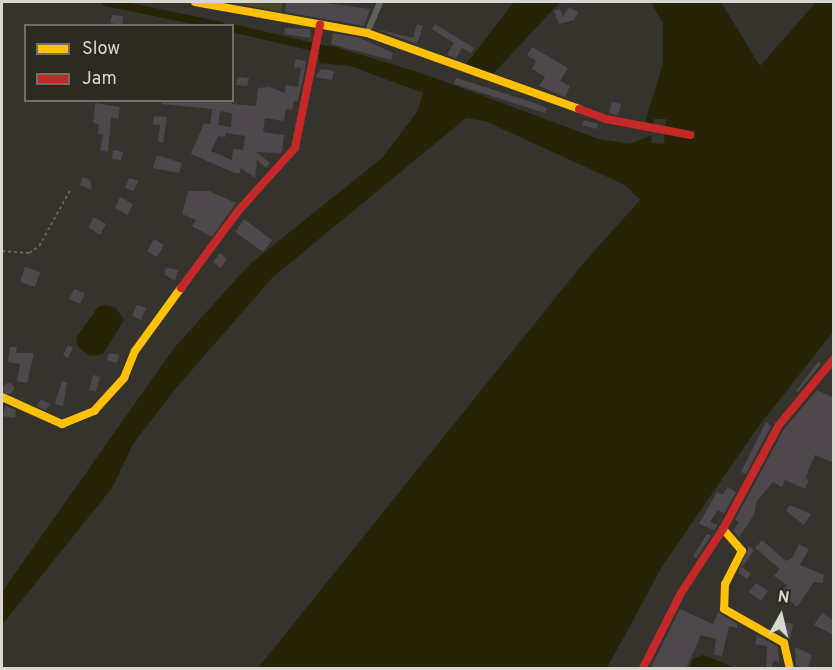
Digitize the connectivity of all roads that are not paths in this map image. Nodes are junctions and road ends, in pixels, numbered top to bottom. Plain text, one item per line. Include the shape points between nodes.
1 (195, 2) edge
2 (380, 2) edge
3 (319, 29) junction
4 (367, 33) junction
5 (691, 135) dead end
6 (834, 359) edge
7 (2, 397) edge
8 (723, 529) junction
9 (643, 669) edge
10 (790, 669) edge

1 - 3 street
2 - 4 street
3 - 4 street
3 - 7 street via 295,148 239,210 135,351 124,378 84,417 62,424
4 - 5 street via 606,119
6 - 8 street via 779,425
8 - 9 street via 681,592
8 - 10 street via 742,550 725,584 724,609 784,643

